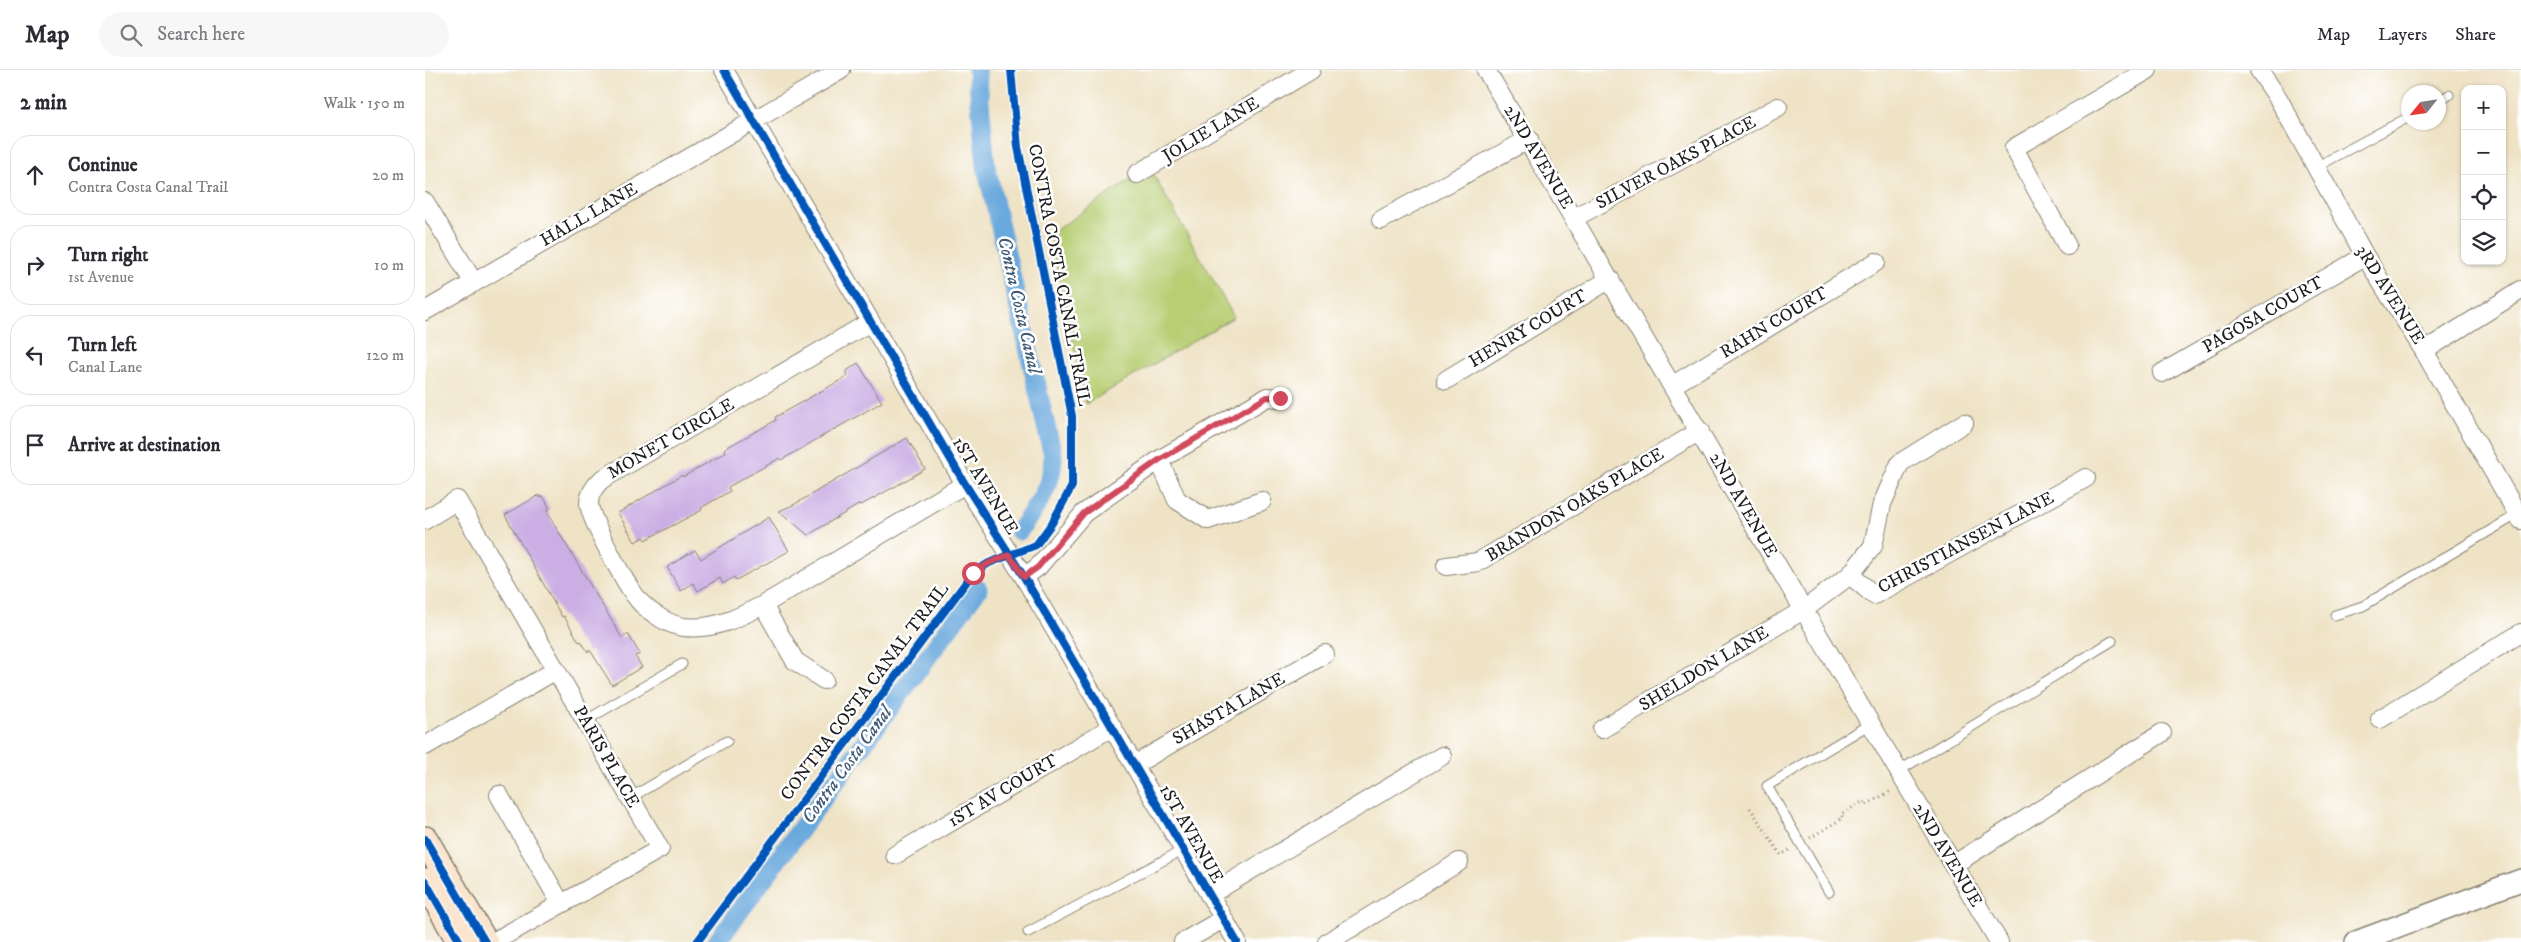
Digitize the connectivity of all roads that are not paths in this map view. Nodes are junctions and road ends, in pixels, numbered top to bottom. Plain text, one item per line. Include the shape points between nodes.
1 (724, 70) edge
2 (841, 70) edge
3 (1311, 70) edge
4 (1486, 70) edge
5 (2148, 70) edge
6 (2259, 70) edge
7 (2449, 95) dead end
8 (2446, 97) edge
9 (1778, 108) dead end
10 (753, 120) junction
11 (2401, 121) edge
12 (1529, 140) junction
13 (2316, 167) junction
14 (1137, 174) dead end
15 (425, 202) edge
16 (1574, 218) junction
17 (1381, 220) dead end
18 (2067, 246) dead end
19 (2365, 256) junction
20 (1876, 262) dead end
21 (1610, 279) junction
22 (474, 283) junction
23 (2521, 290) edge
24 (425, 311) edge
25 (871, 322) junction
26 (2424, 351) junction
27 (2162, 373) dead end
28 (1446, 380) dead end
29 (1673, 385) junction
30 (1280, 398) dead end
31 (1964, 422) dead end
32 (1700, 431) junction
33 (1159, 460) junction
34 (2086, 478) dead end
35 (965, 484) junction
36 (1262, 501) dead end
37 (2519, 517) edge
38 (425, 520) edge
39 (1446, 566) dead end
40 (1850, 575) junction
41 (1024, 577) junction
42 (763, 605) junction
43 (1805, 610) junction
44 (2335, 614) dead end
45 (2521, 633) edge
46 (2112, 641) dead end
47 (1325, 654) dead end
48 (682, 664) dead end
49 (556, 670) junction
50 (824, 680) dead end
51 (2380, 719) dead end
52 (585, 721) junction
53 (1871, 724) junction
54 (1112, 727) junction
55 (1603, 729) dead end
56 (2162, 733) dead end
57 (727, 741) dead end
58 (425, 746) edge
59 (1442, 756) dead end
60 (1134, 764) junction
61 (1897, 772) junction
62 (499, 795) dead end
63 (630, 798) junction
64 (425, 839) edge
65 (1183, 850) junction
66 (895, 855) dead end
67 (1459, 862) dead end
68 (1953, 865) junction
69 (2521, 880) edge
70 (426, 883) edge
71 (1829, 892) dead end
72 (1209, 895) junction
73 (561, 904) junction
74 (1223, 919) junction
75 (1028, 932) dead end
76 (461, 942) edge
77 (485, 942) edge
78 (493, 942) edge
79 (1183, 942) edge
80 (1237, 942) edge
81 (1328, 942) edge
82 (1999, 942) edge
83 (2356, 942) edge

1 - 10 street, 1ST AVENUE
2 - 10 street, HALL LANE
3 - 14 street, JOLIE LANE
4 - 12 street, 2ND AVENUE
5 - 18 street via 2014,148
6 - 13 street, 3RD AVENUE
7 - 8 lane
9 - 16 street, SILVER OAKS PLACE
10 - 22 street, HALL LANE
10 - 25 street, 1ST AVENUE
11 - 13 lane
12 - 16 street, 2ND AVENUE
12 - 17 street
13 - 19 street, 3RD AVENUE
15 - 22 street
16 - 21 street, 2ND AVENUE
19 - 26 street, 3RD AVENUE
19 - 27 street, PAGOSA COURT
20 - 29 street, RAHN COURT
21 - 28 street, HENRY COURT
21 - 29 street, 2ND AVENUE
22 - 24 street, HALL LANE
23 - 26 street
25 - 35 street, 1ST AVENUE
25 - 42 street, MONET CIRCLE via 601,480 593,488 589,502 593,523 640,602 658,617 682,627 709,628 734,621
26 - 37 street, 3RD AVENUE
29 - 32 street, 2ND AVENUE
30 - 33 street via 1267,397
31 - 40 street, SHELDON LANE via 1900,463 1882,504 1873,546
32 - 39 street, BRANDON OAKS PLACE via 1478,562
32 - 43 street, 2ND AVENUE
33 - 36 street via 1177,500 1208,520
33 - 41 street via 1084,513 1038,567
34 - 40 street, CHRISTIANSEN LANE via 1874,595
35 - 41 street, 1ST AVENUE
35 - 42 street, MONET CIRCLE
37 - 44 lane via 2363,606
38 - 49 street, PARIS PLACE via 457,500
40 - 43 street, SHELDON LANE
41 - 54 street, 1ST AVENUE
42 - 50 street via 795,661
43 - 53 street, 2ND AVENUE
43 - 55 street, SHELDON LANE
45 - 51 street
46 - 61 lane
47 - 60 street, SHASTA LANE
48 - 52 lane
49 - 52 street, PARIS PLACE
49 - 58 street
52 - 63 street, PARIS PLACE
53 - 61 street, 2ND AVENUE
53 - 71 lane via 1767,786
54 - 60 street, 1ST AVENUE
54 - 66 street, 1ST AV COURT
56 - 68 street
57 - 63 lane
59 - 72 street
60 - 65 street, 1ST AVENUE
61 - 68 street, 2ND AVENUE
62 - 73 street
63 - 73 street, PARIS PLACE via 659,849
64 - 77 main road
65 - 72 street, 1ST AVENUE
65 - 75 lane
67 - 81 street
68 - 82 street, 2ND AVENUE
69 - 83 street
70 - 76 main road
72 - 74 street, 1ST AVENUE
73 - 78 street, PARIS PLACE
74 - 79 street
74 - 80 street, 1ST AVENUE

